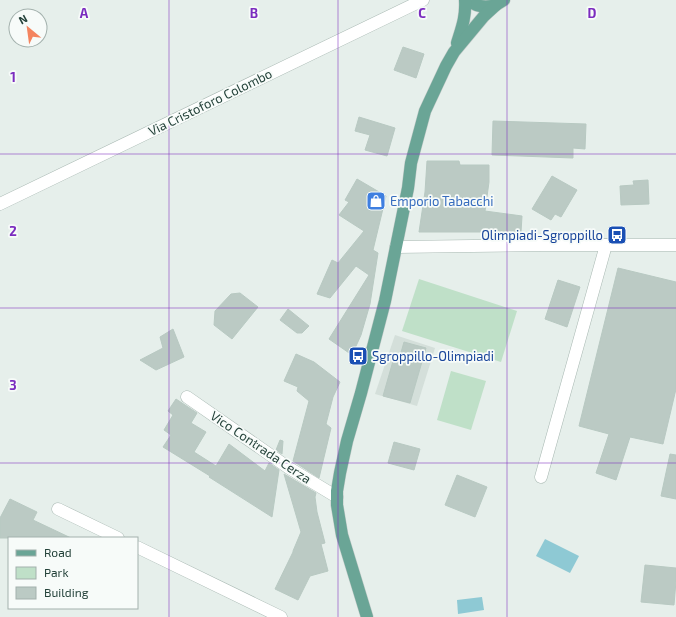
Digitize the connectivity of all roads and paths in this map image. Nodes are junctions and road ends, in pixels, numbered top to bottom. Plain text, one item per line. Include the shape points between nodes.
1 (421, 0) edge
2 (465, 0) edge
3 (468, 0) edge
4 (500, 3) edge
5 (454, 52) junction
6 (0, 204) edge
7 (606, 245) junction
8 (676, 245) edge
9 (396, 247) junction
10 (187, 397) dead end
11 (541, 477) dead end
12 (337, 497) junction
13 (58, 509) dead end
14 (116, 537) edge
15 (138, 547) edge
16 (281, 617) edge
17 (367, 617) edge

1 - 6 street, Via Cristoforo Colombo
2 - 5 main road via 464,21
3 - 4 main road via 478,6 487,7
4 - 5 main road via 475,26
5 - 9 main road via 425,111 411,163
7 - 8 street
7 - 9 street
7 - 11 street
9 - 12 main road via 383,308 347,441
10 - 12 street, Vico Contrada Cerza via 289,468
12 - 17 main road via 342,535
13 - 14 street
15 - 16 street

